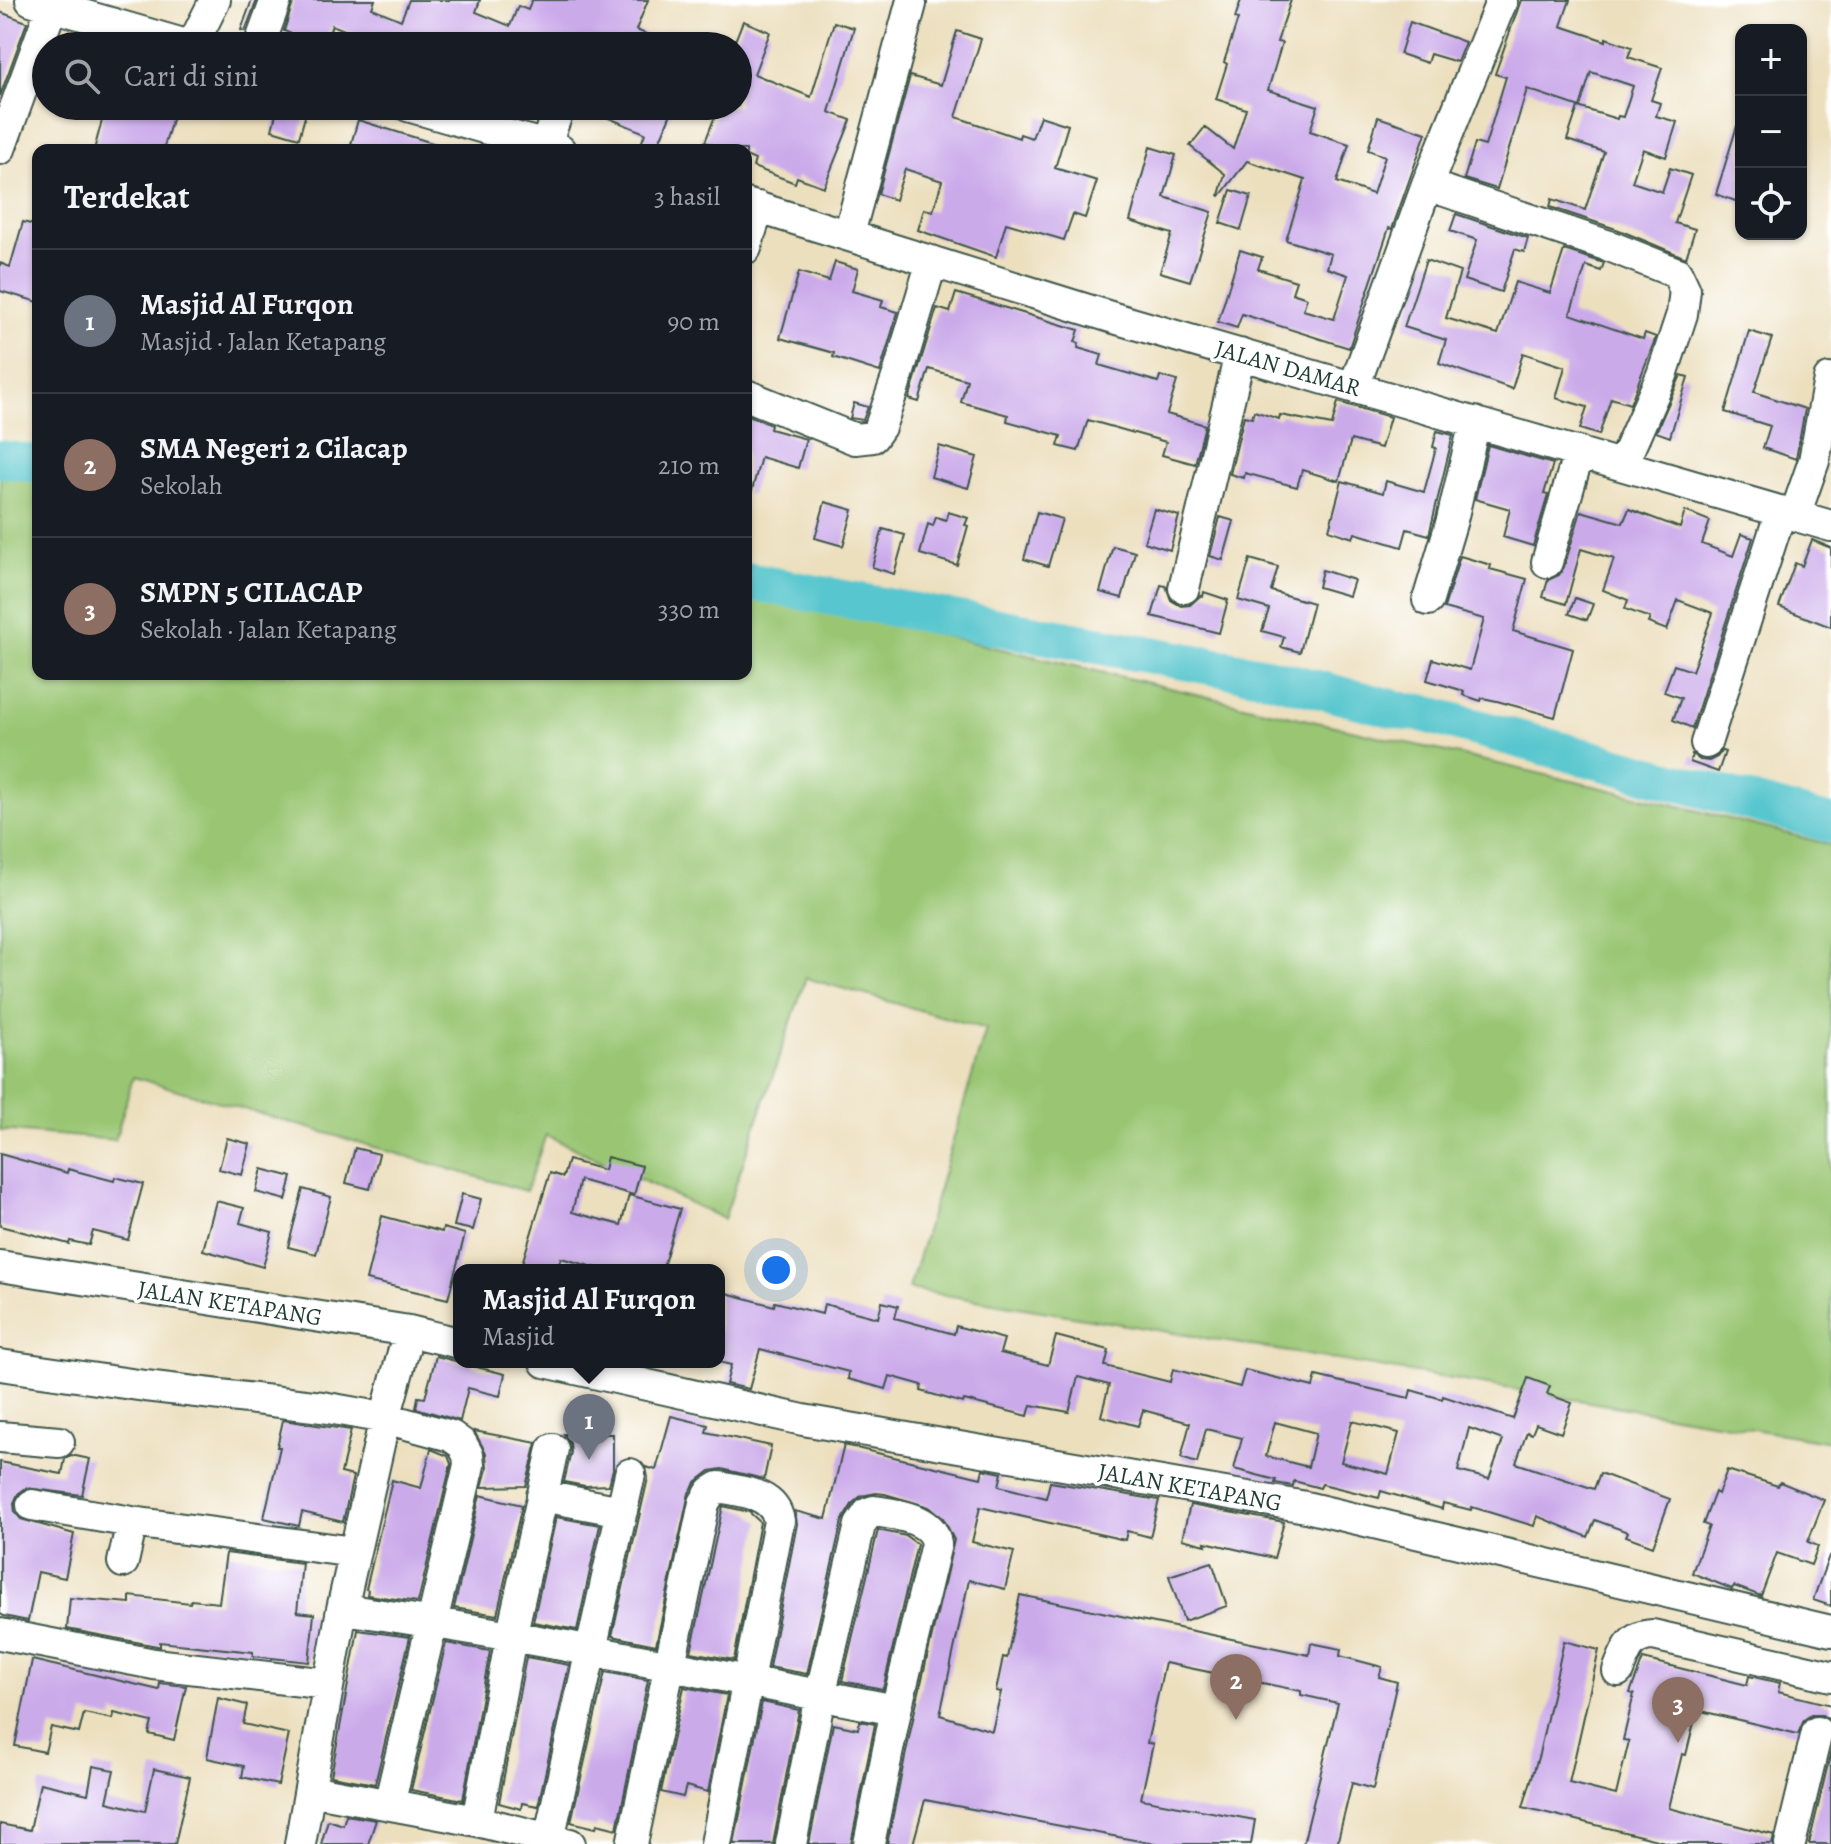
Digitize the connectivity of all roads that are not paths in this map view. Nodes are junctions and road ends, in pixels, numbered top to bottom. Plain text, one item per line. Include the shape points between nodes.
1 (215, 0) edge
2 (276, 0) edge
3 (1502, 0) edge
4 (59, 4) edge
5 (911, 4) dead end
6 (48, 32) edge
7 (147, 32) edge
8 (198, 32) edge
9 (264, 32) edge
10 (32, 70) edge
11 (456, 120) edge
12 (558, 120) edge
13 (539, 144) edge
14 (554, 144) edge
15 (0, 149) edge
16 (1427, 185) junction
17 (752, 206) edge
18 (849, 234) junction
19 (932, 261) junction
20 (1240, 354) junction
21 (1829, 379) dead end
22 (1354, 387) junction
23 (752, 397) edge
24 (1475, 422) junction
25 (1579, 452) junction
26 (1622, 465) junction
27 (1788, 513) junction
28 (1831, 526) edge
29 (1547, 562) dead end
30 (1184, 588) dead end
31 (1428, 600) dead end
32 (1706, 743) dead end
33 (0, 1266) edge
34 (409, 1331) junction
35 (453, 1342) edge
36 (0, 1365) edge
37 (572, 1368) edge
38 (385, 1418) junction
39 (0, 1437) edge
40 (59, 1442) dead end
41 (553, 1449) dead end
42 (630, 1474) dead end
43 (542, 1496) junction
44 (32, 1505) dead end
45 (622, 1511) junction
46 (132, 1522) junction
47 (354, 1552) junction
48 (123, 1562) dead end
49 (1736, 1607) junction
50 (342, 1609) junction
51 (431, 1621) junction
52 (1830, 1631) edge
53 (0, 1634) edge
54 (511, 1637) junction
55 (591, 1652) junction
56 (1723, 1652) junction
57 (668, 1666) junction
58 (1618, 1671) dead end
59 (1825, 1675) edge
60 (746, 1681) junction
61 (328, 1684) junction
62 (820, 1696) junction
63 (896, 1710) junction
64 (1817, 1732) dead end
65 (310, 1790) junction
66 (389, 1805) junction
67 (477, 1821) junction
68 (560, 1842) edge
69 (300, 1844) edge
70 (632, 1844) edge
71 (716, 1844) edge
72 (791, 1844) edge
73 (869, 1844) edge
74 (1790, 1844) edge

1 - 8 street
2 - 9 street
3 - 16 street
4 - 6 street
4 - 7 street
5 - 18 street
10 - 15 street
11 - 13 street
12 - 14 street
16 - 22 street
16 - 26 street via 1677,273 1685,290 1682,314
17 - 18 street, JALAN DAMAR
18 - 19 street, JALAN DAMAR
19 - 20 street, JALAN DAMAR
19 - 23 street via 873,437 855,439
20 - 22 street, JALAN DAMAR
20 - 30 street
21 - 27 street via 1814,461
22 - 24 street, JALAN DAMAR
24 - 25 street, JALAN DAMAR
24 - 31 street
25 - 26 street, JALAN DAMAR
25 - 29 street
26 - 27 street, JALAN DAMAR
27 - 28 street, JALAN DAMAR
27 - 32 street
33 - 34 street, JALAN KETAPANG
34 - 35 street, JALAN KETAPANG
34 - 38 street
36 - 38 street
37 - 49 street, JALAN KETAPANG via 803,1420 1306,1507
38 - 47 street
38 - 51 street via 451,1436 468,1455
39 - 40 street
41 - 43 street
42 - 45 street
43 - 45 street
43 - 54 street
44 - 46 street
45 - 55 street
46 - 47 street
46 - 48 street
47 - 50 street
49 - 52 street, JALAN KETAPANG
49 - 56 street
50 - 51 street
50 - 61 street
51 - 54 street
51 - 66 street
52 - 59 street
53 - 61 street via 154,1664
54 - 55 street
54 - 67 street
55 - 57 street
55 - 68 street
56 - 58 street via 1643,1635 1628,1645
56 - 59 street
57 - 60 street
57 - 60 street via 704,1503 719,1487 772,1503 779,1521
57 - 70 street
60 - 62 street
60 - 71 street
61 - 65 street
62 - 63 street
62 - 63 street via 860,1525 868,1513 888,1513 924,1524 936,1544
62 - 72 street
63 - 73 street
64 - 74 street
65 - 66 street
65 - 69 street
66 - 67 street
67 - 68 street

